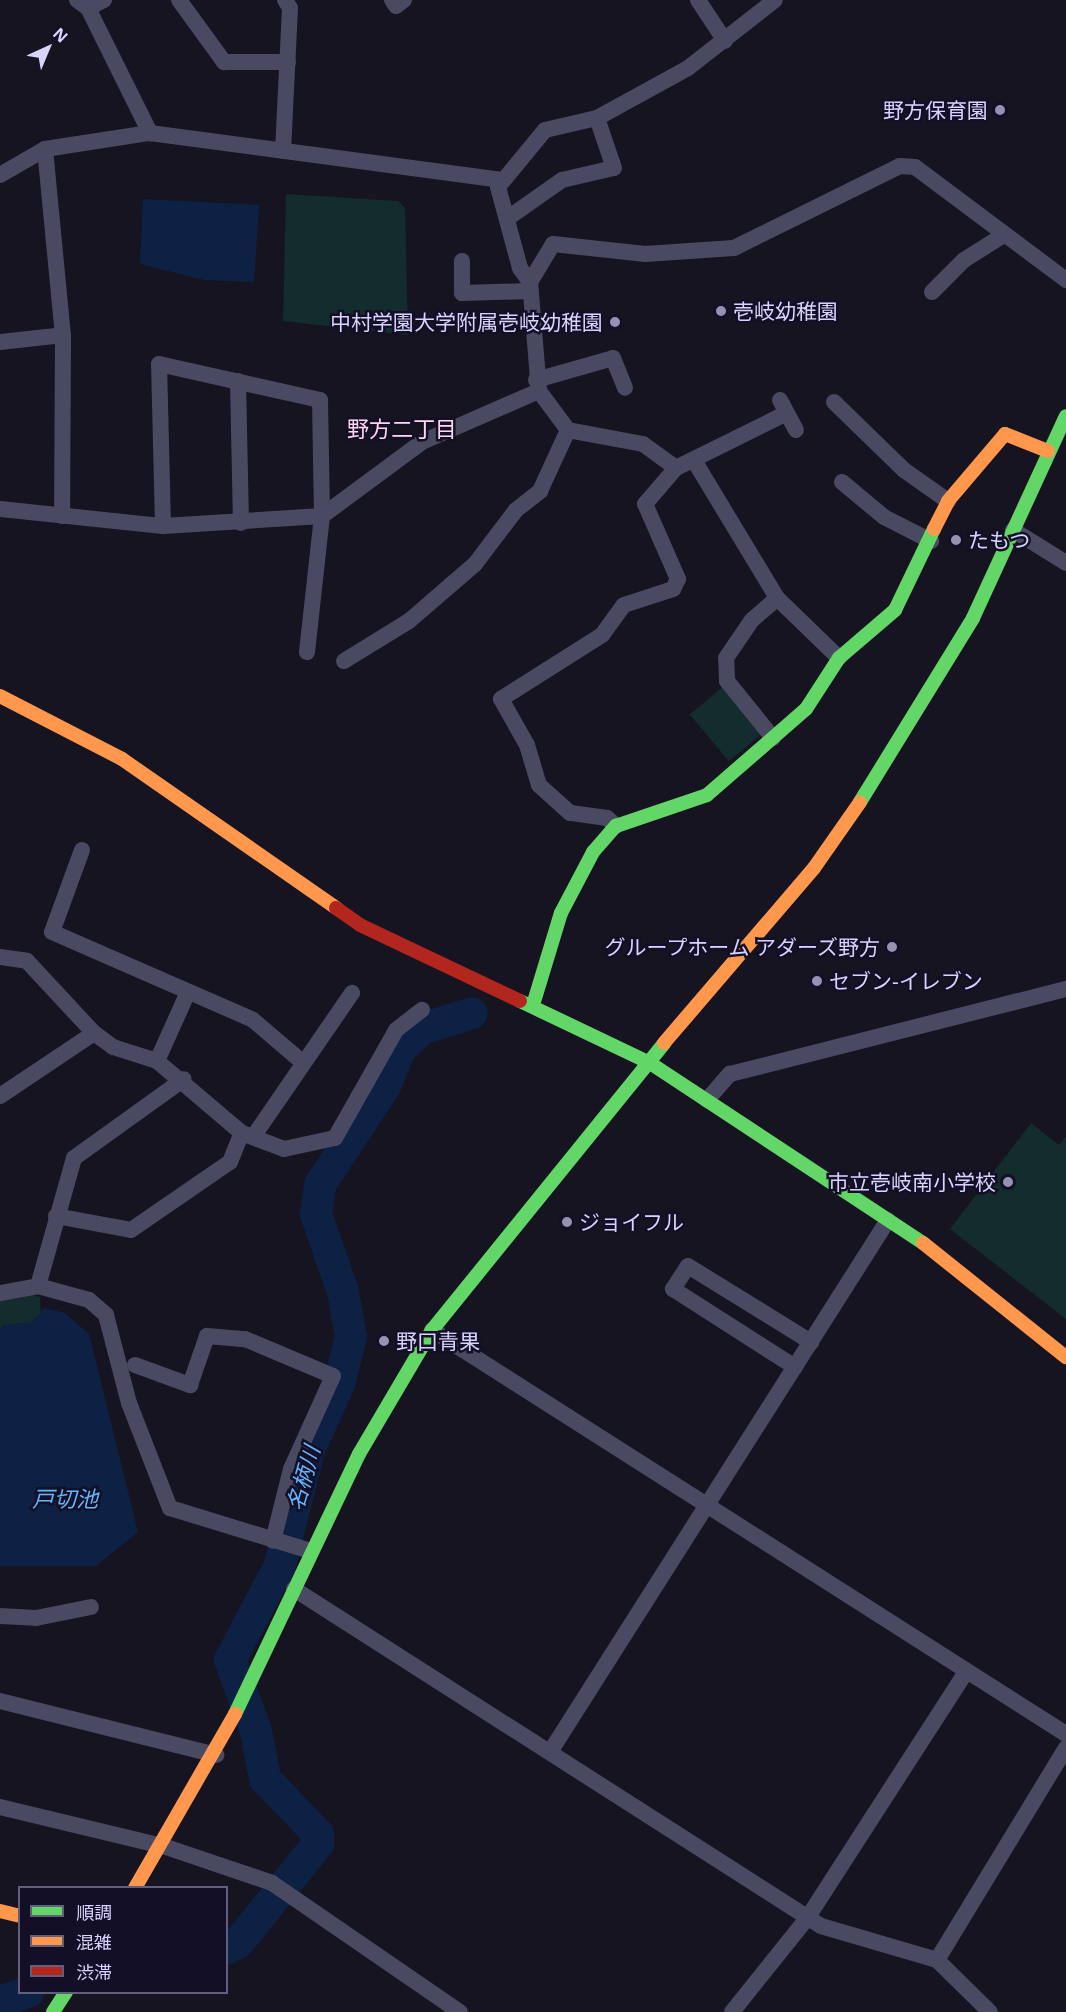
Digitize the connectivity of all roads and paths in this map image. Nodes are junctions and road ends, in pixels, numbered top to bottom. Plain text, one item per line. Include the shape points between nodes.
1 (104, 0) edge
2 (179, 0) edge
3 (285, 0) edge
4 (392, 0) edge
5 (404, 0) edge
6 (698, 0) edge
7 (775, 0) edge
8 (82, 4) edge
9 (725, 41) junction
10 (288, 62) junction
11 (597, 118) junction
12 (150, 133) junction
13 (45, 149) junction
14 (283, 151) junction
15 (0, 175) edge
16 (502, 180) junction
17 (508, 218) junction
18 (1002, 236) junction
19 (462, 261) dead end
20 (1066, 280) edge
21 (529, 287) junction
22 (932, 292) dead end
23 (63, 335) junction
24 (0, 342) edge
25 (238, 381) junction
26 (537, 386) junction
27 (625, 388) dead end
28 (834, 402) dead end
29 (1066, 416) edge
30 (568, 430) junction
31 (796, 430) dead end
32 (1048, 451) junction
33 (695, 462) junction
34 (676, 468) junction
35 (842, 482) dead end
36 (948, 501) junction
37 (0, 508) edge
38 (62, 516) junction
39 (322, 516) junction
40 (241, 523) junction
41 (163, 526) junction
42 (1013, 530) junction
43 (931, 541) junction
44 (1066, 563) edge
45 (777, 598) junction
46 (306, 652) dead end
47 (839, 658) junction
48 (344, 661) dead end
49 (0, 696) edge
50 (773, 738) junction
51 (616, 826) junction
52 (82, 850) dead end
53 (0, 957) edge
54 (1066, 989) edge
55 (188, 992) junction
56 (352, 993) dead end
57 (534, 1005) junction
58 (422, 1010) dead end
59 (94, 1033) junction
60 (157, 1061) junction
61 (301, 1062) junction
62 (650, 1063) junction
63 (183, 1079) junction
64 (0, 1096) edge
65 (707, 1100) junction
66 (248, 1135) junction
67 (56, 1216) junction
68 (888, 1220) junction
69 (38, 1286) junction
70 (0, 1293) edge
71 (432, 1330) junction
72 (812, 1342) junction
73 (1066, 1357) edge
74 (135, 1365) dead end
75 (795, 1367) junction
76 (709, 1504) junction
77 (273, 1541) junction
78 (311, 1551) junction
79 (294, 1589) junction
80 (91, 1607) dead end
81 (0, 1616) edge
82 (966, 1672) junction
83 (0, 1701) edge
84 (1066, 1734) edge
85 (1066, 1748) edge
86 (550, 1752) junction
87 (216, 1755) junction
88 (0, 1807) edge
89 (163, 1846) junction
90 (136, 1886) edge
91 (0, 1911) edge
92 (18, 1916) edge
93 (808, 1917) junction
94 (937, 1960) junction
95 (65, 1994) edge
96 (53, 2012) edge
97 (460, 2012) edge
98 (732, 2012) edge
99 (990, 2012) edge

1 - 8 street
2 - 10 street via 224,62
3 - 10 street via 290,8
4 - 5 street via 396,6
6 - 9 street
7 - 9 street
8 - 12 street
9 - 11 street via 688,68
10 - 14 street
11 - 16 street via 545,130
11 - 17 street via 614,168 562,180
12 - 13 street
12 - 14 street
13 - 15 street
13 - 23 street
14 - 16 street via 426,174 493,175
16 - 17 street via 498,187
17 - 21 street via 520,268
18 - 20 street
18 - 21 street via 915,167 900,166 734,248 645,254 553,244
18 - 22 street via 964,260
19 - 21 street via 462,293
21 - 26 street
23 - 24 street
23 - 38 street
25 - 39 street via 320,400
25 - 40 street
25 - 41 street via 159,364
26 - 27 street via 613,358
26 - 30 street
26 - 39 street via 422,442
28 - 36 street via 904,470
29 - 32 street
30 - 34 street via 643,444
30 - 48 street via 540,491 516,510 475,564 410,621
31 - 33 street via 782,407
32 - 36 street via 1021,436 1005,434
32 - 42 street
33 - 34 street
33 - 45 street
34 - 51 street via 645,504 678,579 673,589 624,605 602,635 501,699 527,745 538,785 570,813 607,818
35 - 43 street via 884,517
36 - 43 street
37 - 38 street
38 - 41 street
39 - 40 street
39 - 46 street
40 - 41 street
42 - 44 street
42 - 62 street via 973,618 904,736 814,868
43 - 47 street via 895,610
45 - 47 street
45 - 50 street via 752,620 726,658 727,681
47 - 50 street via 806,709
49 - 57 street via 122,759 360,925
50 - 51 street via 707,795
51 - 57 street via 593,852 561,913
52 - 55 street via 52,932
53 - 59 street via 27,961
54 - 65 street via 730,1074
55 - 60 street
55 - 61 street via 253,1020
56 - 61 street
57 - 62 street
58 - 66 street via 396,1030 335,1138 284,1149
59 - 60 street via 113,1047
59 - 64 street
60 - 63 street
61 - 66 street
62 - 65 street
62 - 71 street via 479,1264
63 - 66 street
63 - 67 street via 74,1158
65 - 68 street
66 - 67 street via 230,1162 131,1230
67 - 69 street
68 - 72 street
68 - 73 street via 935,1251
69 - 70 street
69 - 77 street via 89,1300 106,1315 129,1403 170,1508
71 - 76 street
71 - 78 street via 359,1454
72 - 75 street
72 - 75 street via 688,1266 673,1289
74 - 77 street via 190,1385 207,1336 245,1339 333,1376 291,1469
75 - 76 street
76 - 82 street
76 - 86 street
77 - 78 street
78 - 79 street
79 - 86 street
79 - 87 street
80 - 81 street via 36,1617
82 - 84 street
82 - 93 street
83 - 87 street
85 - 94 street
86 - 93 street
87 - 89 street
88 - 89 street
89 - 90 street
89 - 97 street via 281,1889
91 - 92 street
93 - 94 street
93 - 98 street
94 - 99 street
95 - 96 street

